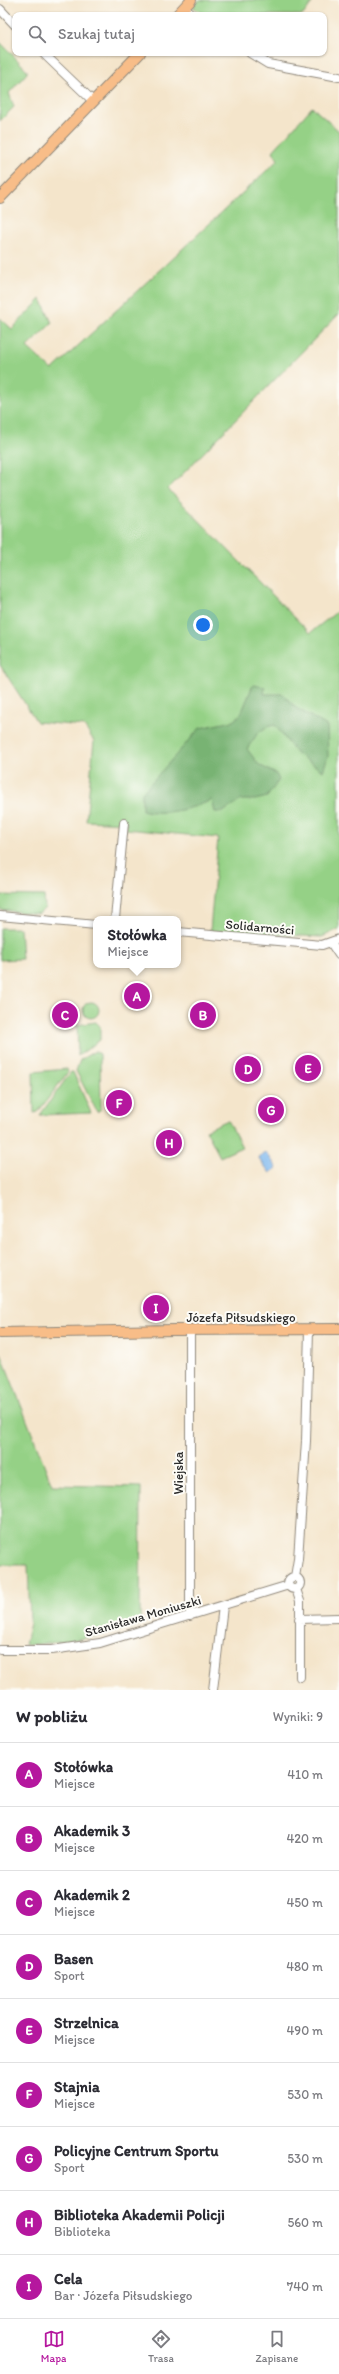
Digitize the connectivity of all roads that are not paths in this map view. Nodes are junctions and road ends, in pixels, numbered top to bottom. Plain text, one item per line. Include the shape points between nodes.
1 (0, 10) edge
2 (12, 22) edge
3 (46, 56) edge
4 (137, 56) edge
5 (255, 56) edge
6 (339, 77) edge
7 (94, 101) junction
8 (0, 198) edge
9 (124, 823) dead end
10 (0, 916) edge
11 (115, 916) edge
12 (93, 925) edge
13 (181, 932) edge
14 (339, 939) edge
15 (330, 943) junction
16 (339, 955) edge
17 (190, 1329) junction
18 (309, 1330) junction
19 (339, 1330) edge
20 (0, 1333) edge
21 (292, 1587) junction
22 (223, 1606) junction
23 (190, 1616) junction
24 (339, 1618) edge
25 (299, 1619) junction
26 (0, 1650) edge
27 (300, 1677) dead end
28 (213, 1690) edge

1 - 2 street
3 - 7 street
4 - 7 main road
5 - 6 street via 268,64
7 - 8 main road
9 - 11 street
10 - 12 street
13 - 15 street, Solidarności via 293,943
14 - 15 street, Solidarności
15 - 16 street
17 - 18 main road, Józefa Piłsudskiego
17 - 20 main road, Józefa Piłsudskiego
17 - 23 street, Wiejska
18 - 19 main road, Józefa Piłsudskiego
18 - 21 street via 306,1441 295,1577 300,1583
21 - 22 street, Stanisława Moniuszki
21 - 25 street via 300,1601
22 - 23 street, Stanisława Moniuszki
22 - 28 street
23 - 26 street, Stanisława Moniuszki via 75,1648
24 - 25 street
25 - 27 street

